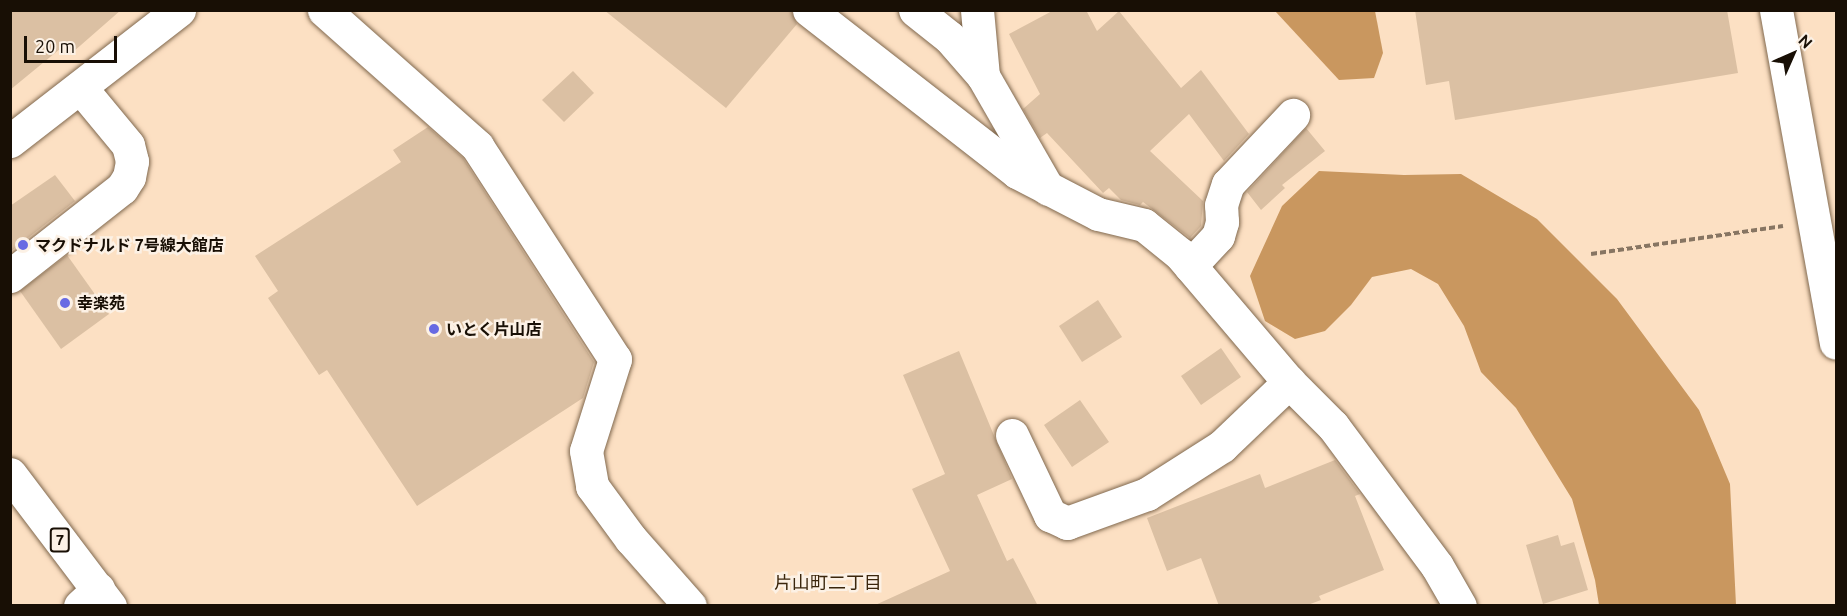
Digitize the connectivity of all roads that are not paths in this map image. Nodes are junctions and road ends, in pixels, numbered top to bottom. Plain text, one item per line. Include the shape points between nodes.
1 (178, 10) edge
2 (324, 10) edge
3 (915, 10) edge
4 (977, 10) edge
5 (1776, 10) edge
6 (812, 11) edge
7 (983, 76) junction
8 (80, 87) junction
9 (1293, 116) dead end
10 (10, 141) edge
11 (1048, 189) junction
12 (1825, 220) edge
13 (1190, 266) junction
14 (10, 276) edge
15 (1836, 343) edge
16 (1289, 382) junction
17 (1012, 435) dead end
18 (10, 474) edge
19 (96, 600) edge
20 (690, 606) edge
21 (1460, 606) edge

1 - 8 main road
2 - 20 main road via 477,146 615,359 586,451 592,486 631,539
3 - 7 main road via 949,37
4 - 7 main road
5 - 12 main road
6 - 11 main road via 1017,172
7 - 11 main road
8 - 10 main road
8 - 14 main road via 128,145 132,161 129,177 122,188
9 - 13 main road via 1228,184 1218,236
11 - 13 main road via 1098,214 1144,225
12 - 15 main road
13 - 16 main road
16 - 17 main road via 1221,446 1156,488 1066,523 1050,515
16 - 21 main road via 1333,426 1437,566
18 - 19 main road, 7

